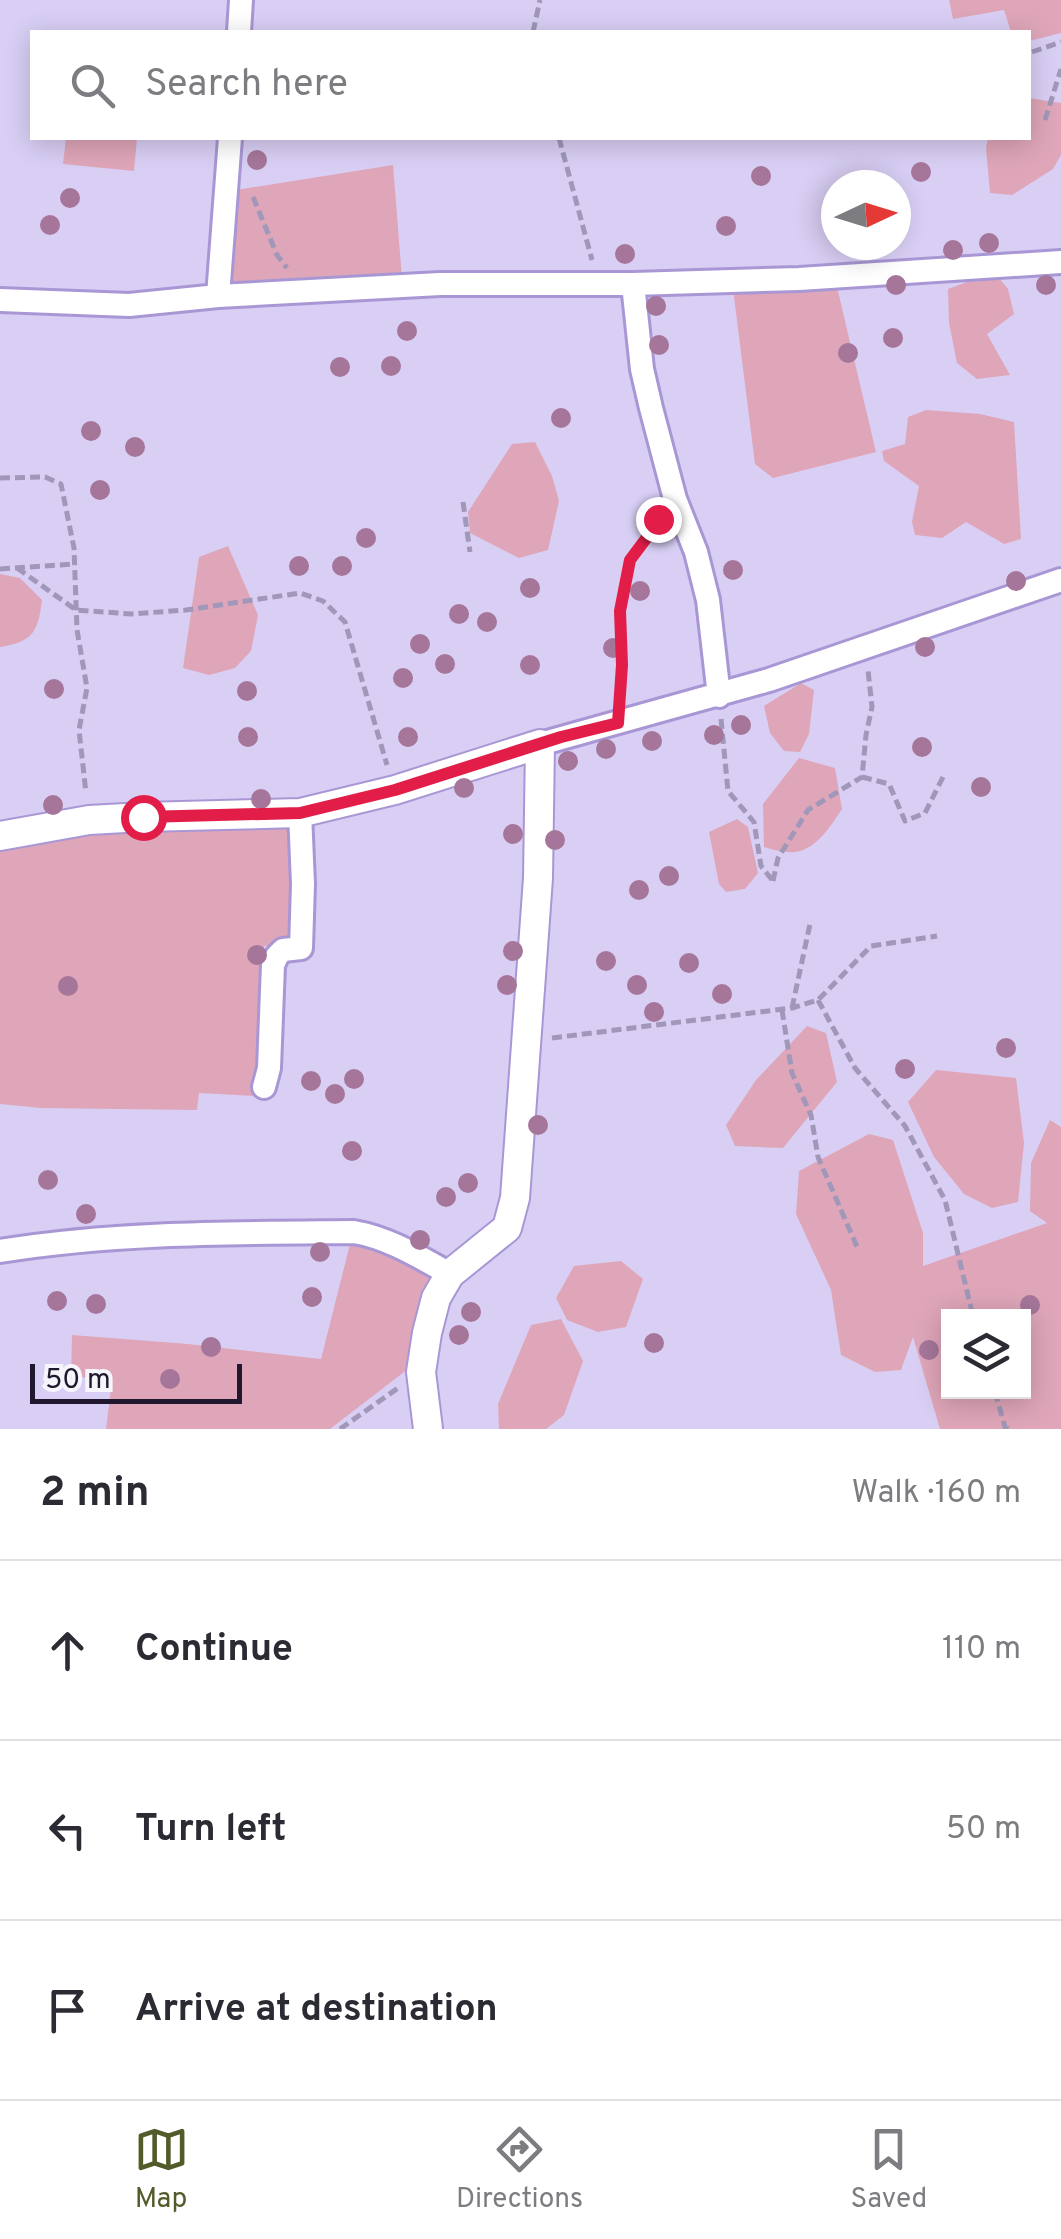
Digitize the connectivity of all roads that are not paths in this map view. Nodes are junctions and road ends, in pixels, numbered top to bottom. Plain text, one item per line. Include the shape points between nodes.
1 (241, 0) edge
2 (239, 30) edge
3 (230, 140) edge
4 (1061, 262) edge
5 (633, 284) junction
6 (218, 296) junction
7 (0, 300) edge
8 (1061, 580) edge
9 (719, 696) junction
10 (540, 744) junction
11 (300, 813) junction
12 (0, 836) edge
13 (264, 1087) dead end
14 (0, 1252) edge
15 (450, 1274) junction
16 (428, 1429) edge

1 - 2 street
3 - 6 street
4 - 5 street
5 - 6 street via 440,284
5 - 9 street via 642,369 708,600
6 - 7 street via 129,306
8 - 9 street
9 - 10 street
10 - 11 street
10 - 15 street via 538,878 515,1198 506,1228
11 - 12 street via 89,820
11 - 13 street via 301,948 283,950 273,966
14 - 15 street via 128,1238 354,1232 390,1242
15 - 16 street via 436,1298 421,1372

